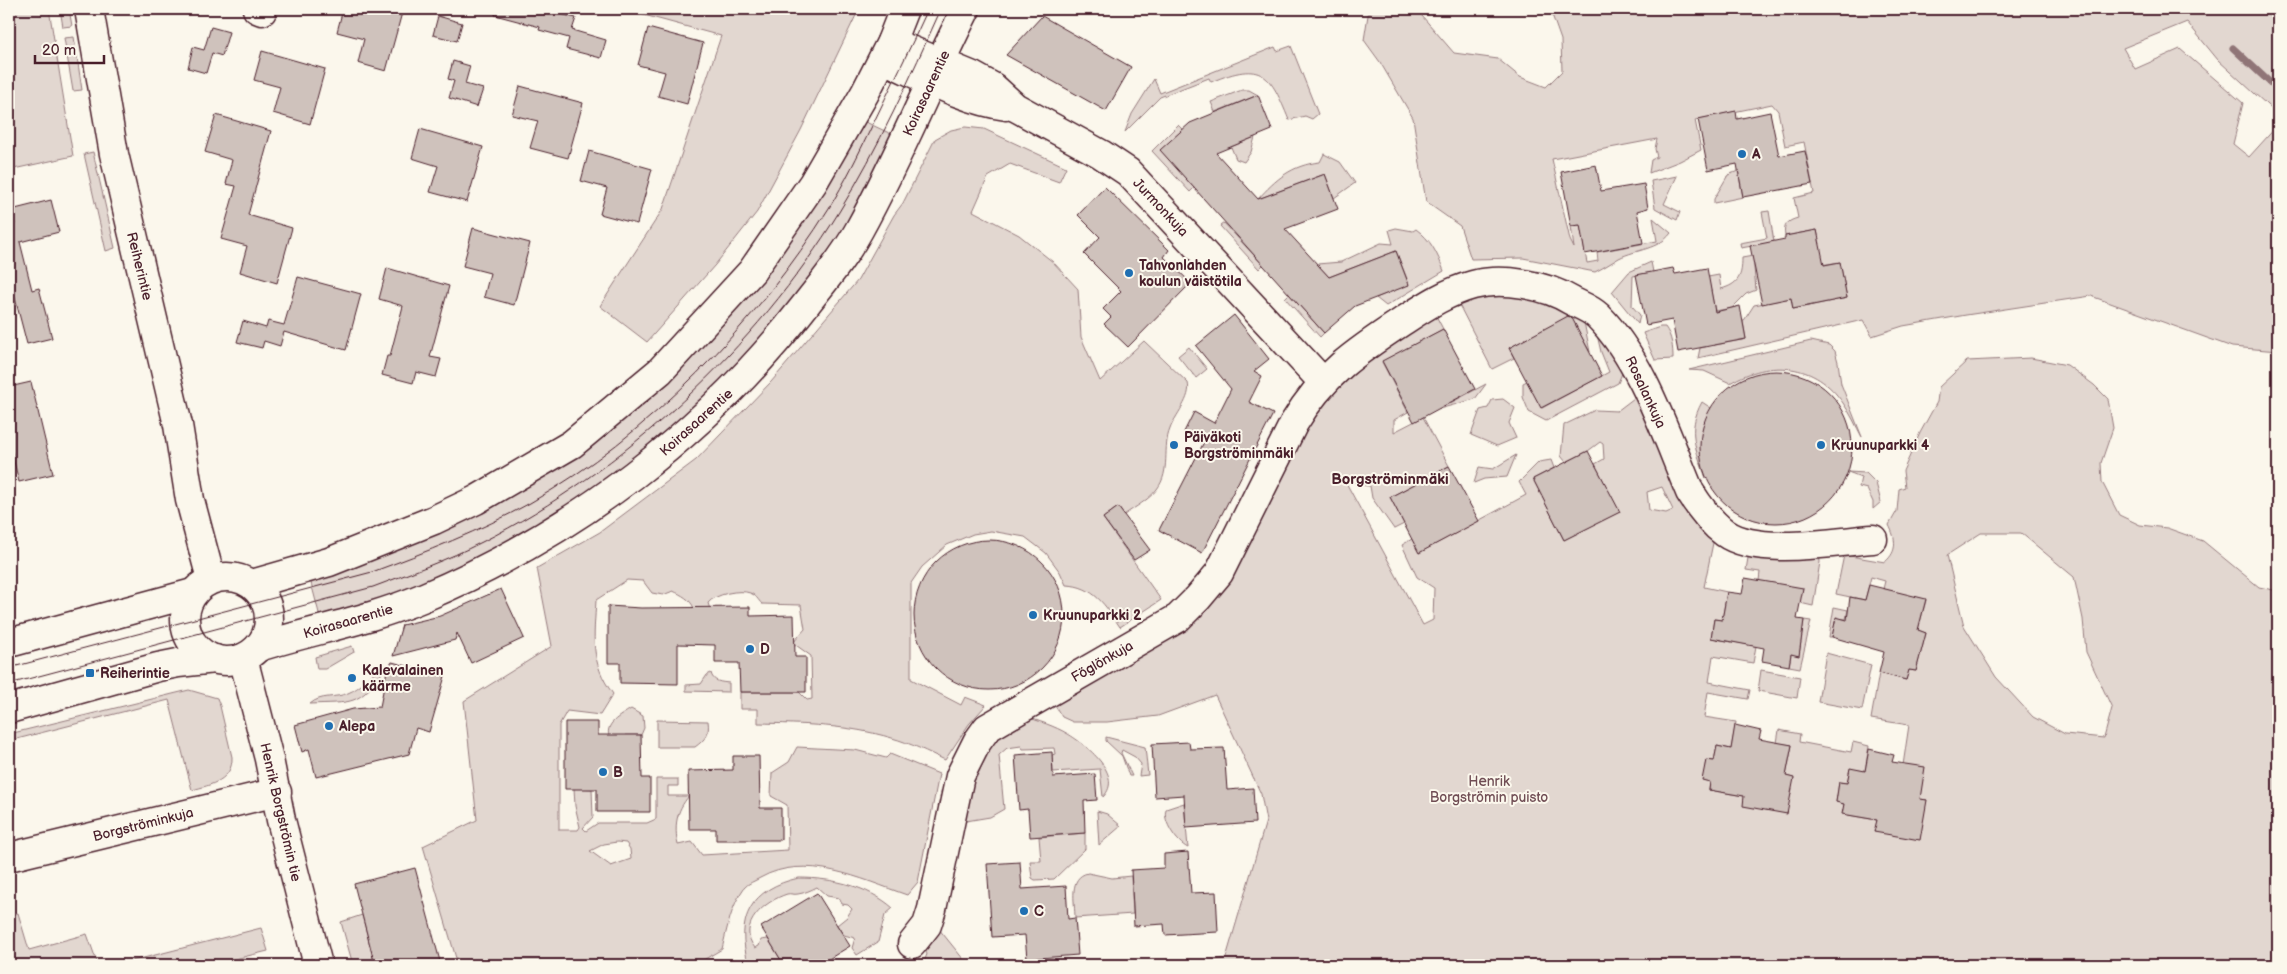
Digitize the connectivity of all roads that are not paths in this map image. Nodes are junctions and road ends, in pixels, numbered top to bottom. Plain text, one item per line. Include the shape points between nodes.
1 (89, 9) edge
2 (904, 9) edge
3 (966, 9) edge
4 (887, 50) junction
5 (936, 71) junction
6 (1323, 382) junction
7 (1873, 539) dead end
8 (252, 584) junction
9 (202, 586) junction
10 (9, 643) edge
11 (251, 652) junction
12 (215, 660) junction
13 (9, 709) edge
14 (277, 792) junction
15 (9, 857) edge
16 (912, 944) dead end
17 (318, 965) edge

1 - 9 street, Reiherintie via 114,154 178,425
2 - 4 street
3 - 5 street, Koirasaarentie
4 - 5 street, Jurmonkuja
4 - 8 street via 813,183 752,271 646,383 572,444 476,500 426,524 329,562
5 - 6 street, Jurmonkuja via 989,103 1015,107 1128,172
5 - 11 street, Koirasaarentie via 858,232 831,272 746,375 683,436 577,516 492,566 390,610
6 - 7 street, Rosalankuja via 1358,350 1440,297 1475,285 1518,283 1559,293 1597,315 1629,354 1690,492 1701,509 1726,534 1769,546
6 - 16 street, Föglönkuja via 1294,423 1219,573 1198,598 1178,618 988,728 977,742 960,776 932,909 927,924
8 - 9 street via 232,576
8 - 11 street via 262,595 270,616 267,632
9 - 10 street
9 - 12 street via 185,614 186,630 195,647
11 - 12 street via 234,661
11 - 14 street, Henrik Borgströmin tie
12 - 13 street via 158,667
14 - 15 street, Borgströminkuja
14 - 17 street, Henrik Borgströmin tie via 281,820

